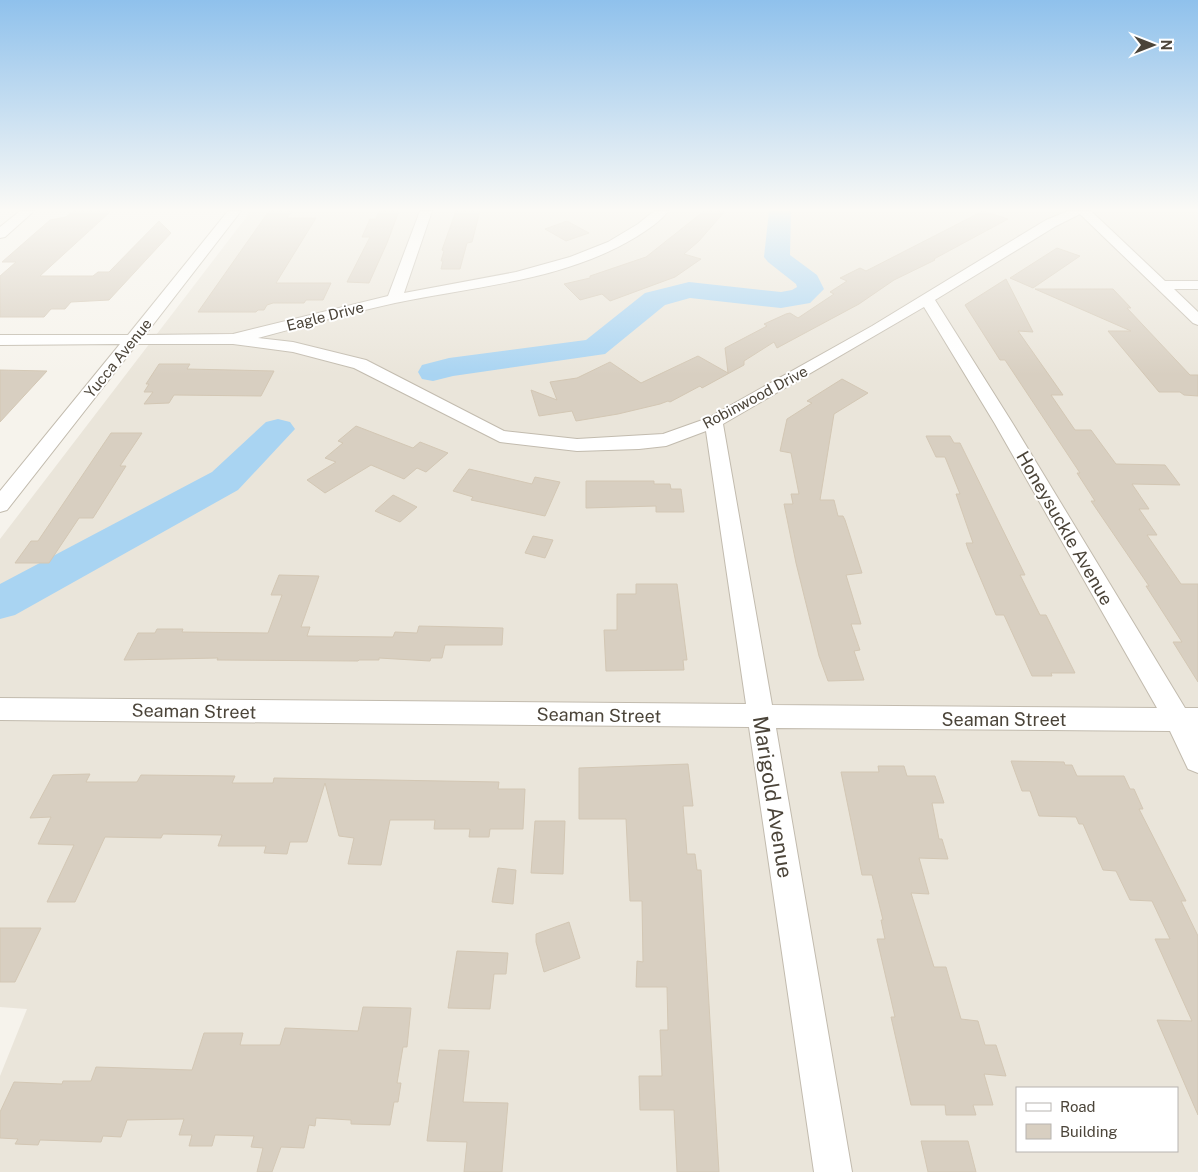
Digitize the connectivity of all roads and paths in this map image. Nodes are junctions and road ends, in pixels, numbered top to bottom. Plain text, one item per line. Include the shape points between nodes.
1 (191, 266) edge
2 (406, 266) edge
3 (555, 266) edge
4 (981, 266) edge
5 (1142, 266) edge
6 (1163, 285) junction
7 (1198, 285) edge
8 (394, 299) junction
9 (927, 299) junction
10 (1198, 320) edge
11 (233, 339) junction
12 (0, 340) edge
13 (132, 340) junction
14 (714, 422) junction
15 (0, 505) edge
16 (0, 709) edge
17 (761, 717) junction
18 (1188, 720) edge
19 (1198, 760) edge
20 (833, 1172) edge

1 - 13 street, Yucca Avenue
2 - 8 street
3 - 8 street, Eagle Drive via 518,276
4 - 9 street, Robinwood Drive
5 - 6 street
6 - 7 street
6 - 10 street
8 - 11 street, Eagle Drive
9 - 14 street, Robinwood Drive
9 - 18 street, Honeysuckle Avenue
11 - 13 street, Eagle Drive
11 - 14 street, Robinwood Drive via 293,347 360,364 500,436 577,445 639,443 666,440
12 - 13 street, Eagle Drive
13 - 15 street, Yucca Avenue
14 - 17 street, Marigold Avenue
16 - 17 street, Seaman Street
17 - 18 street, Seaman Street
17 - 20 street, Marigold Avenue
18 - 19 street, Honeysuckle Avenue

